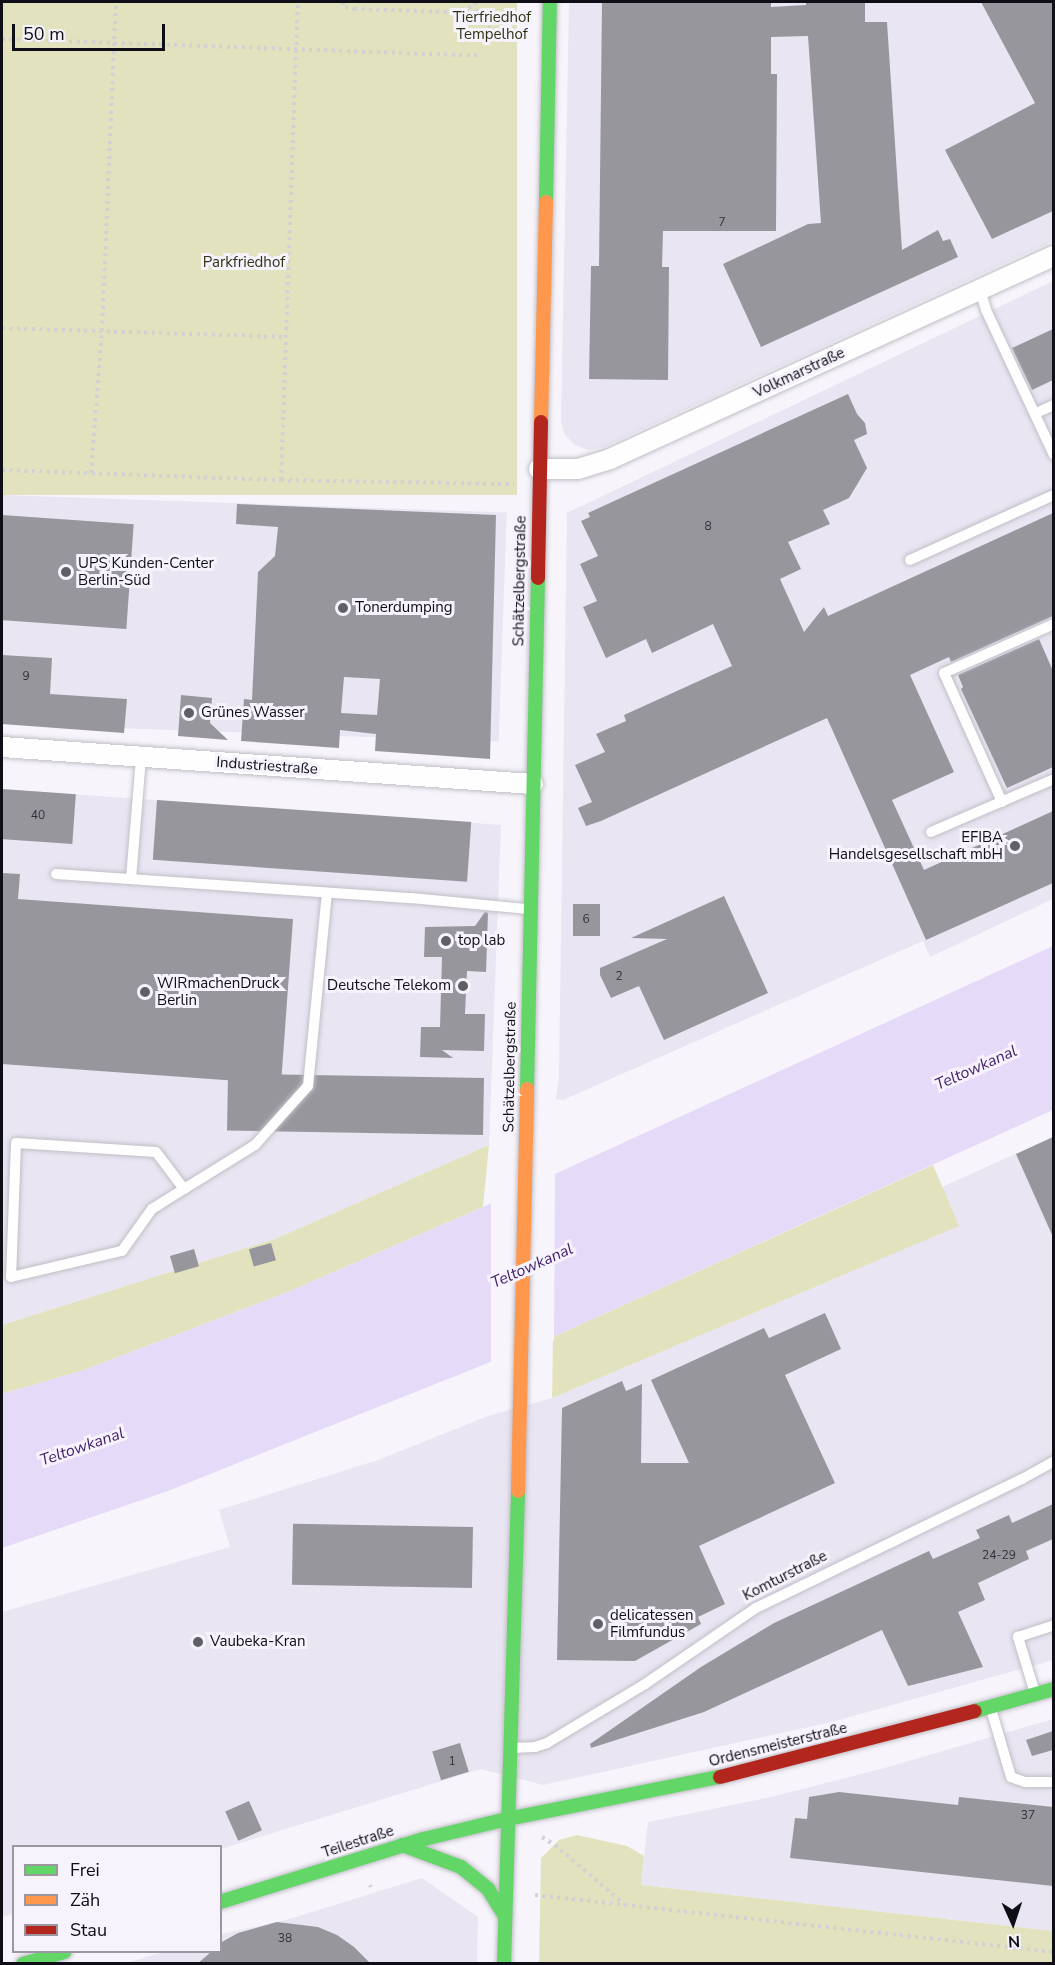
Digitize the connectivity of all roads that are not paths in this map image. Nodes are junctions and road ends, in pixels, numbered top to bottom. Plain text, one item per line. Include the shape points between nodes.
1 (550, 2) edge
2 (1053, 256) edge
3 (980, 290) junction
4 (1053, 405) edge
5 (1036, 413) junction
6 (1053, 455) edge
7 (539, 469) junction
8 (1053, 495) edge
9 (910, 560) dead end
10 (1053, 624) edge
11 (2, 747) edge
12 (141, 757) junction
13 (1053, 779) edge
14 (532, 784) junction
15 (1002, 802) junction
16 (931, 832) dead end
17 (56, 874) dead end
18 (131, 879) junction
19 (327, 893) junction
20 (530, 909) junction
21 (184, 1189) junction
22 (1053, 1461) edge
23 (1053, 1625) edge
24 (1053, 1689) edge
25 (1035, 1695) junction
26 (991, 1708) junction
27 (509, 1748) junction
28 (1053, 1782) edge
29 (507, 1819) junction
30 (402, 1845) junction
31 (222, 1901) edge
32 (504, 1915) junction
33 (53, 1957) edge
34 (23, 1964) edge
35 (504, 1964) edge

1 - 7 street, Schätzelbergstraße
2 - 3 street, Volkmarstraße
3 - 5 lane
3 - 7 street, Volkmarstraße via 610,459 579,469
4 - 5 lane
5 - 6 lane
7 - 14 street, Schätzelbergstraße
8 - 9 lane
10 - 15 lane via 944,673
11 - 12 street, Industriestraße
12 - 14 street, Industriestraße
12 - 18 lane
13 - 15 lane
14 - 20 street, Schätzelbergstraße
15 - 16 lane
17 - 18 lane
18 - 19 lane
19 - 20 lane
19 - 21 lane via 308,1086 255,1145
20 - 27 street, Schätzelbergstraße via 515,1635
21 - 21 lane via 152,1209 122,1251 11,1278 16,1143 156,1152
22 - 27 lane, Komturstraße via 756,1608 645,1684 547,1743
23 - 25 lane via 1018,1637
24 - 25 street, Ordensmeisterstraße
25 - 26 street, Ordensmeisterstraße
26 - 28 lane via 1011,1777 1025,1782
26 - 29 street, Ordensmeisterstraße via 678,1786
27 - 29 street
29 - 30 street, Teilestraße
29 - 32 street
30 - 31 street, Teilestraße
30 - 32 street via 461,1867 488,1889
32 - 35 street
33 - 34 street

